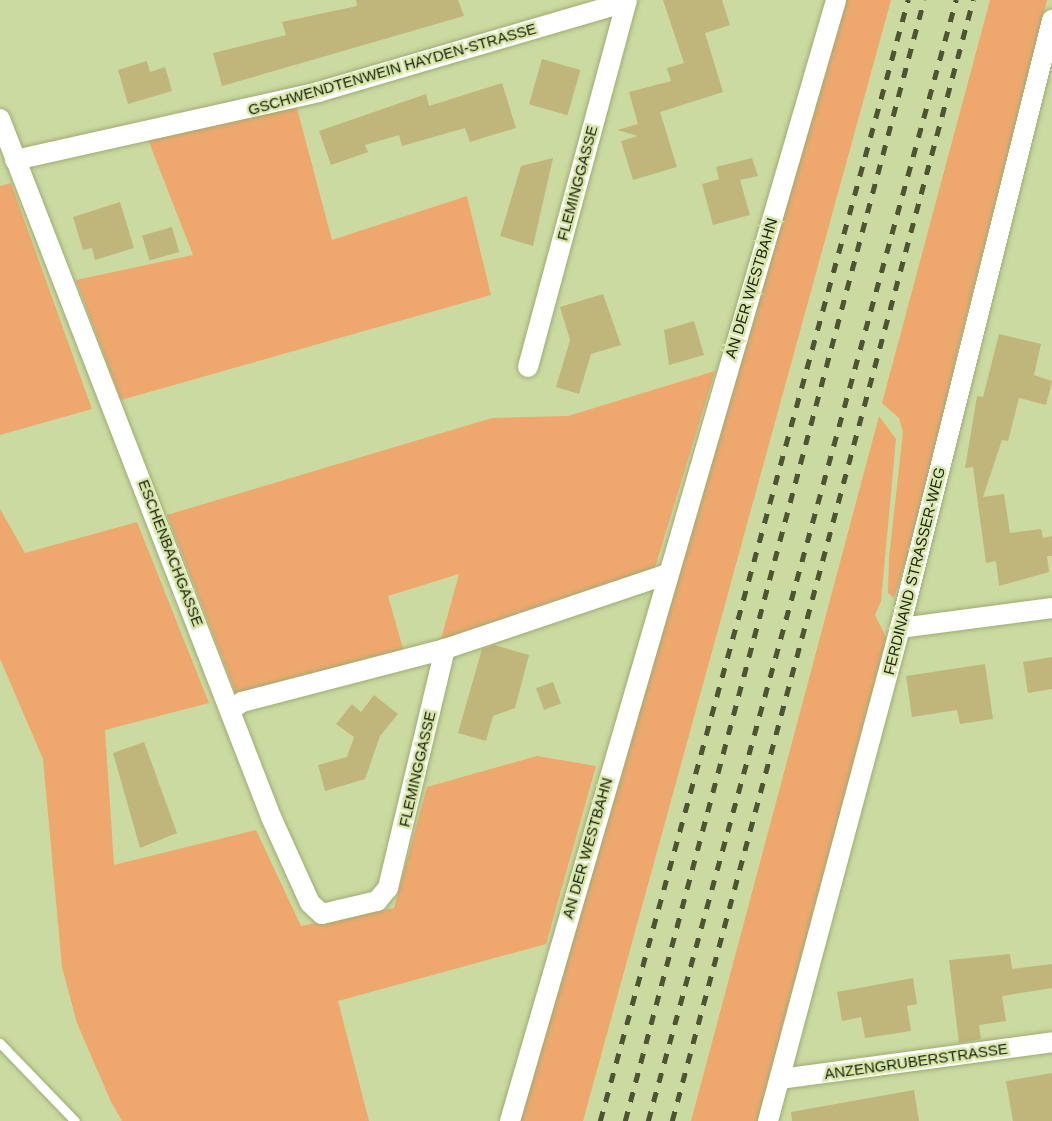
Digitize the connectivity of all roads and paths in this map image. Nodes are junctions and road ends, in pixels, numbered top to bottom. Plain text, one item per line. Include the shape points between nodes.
1 (837, 0) edge
2 (626, 1) edge
3 (1052, 20) edge
4 (0, 119) edge
5 (15, 160) junction
6 (528, 367) dead end
7 (665, 575) junction
8 (1052, 608) edge
9 (900, 627) junction
10 (444, 649) junction
11 (231, 710) junction
12 (388, 888) joint
13 (1052, 1042) edge
14 (0, 1043) edge
15 (780, 1079) junction
16 (75, 1121) edge
17 (510, 1121) edge
18 (768, 1121) edge

1 - 7 street, AN DER WESTBAHN
2 - 5 street, GSCHWENDTENWEIN HAYDEN-STRASSE via 318,92
2 - 6 street, FLEMINGGASSE
3 - 9 street, FERDINAND STRASSER-WEG
4 - 5 street, ESCHENBACHGASSE
5 - 11 street, ESCHENBACHGASSE
7 - 10 street
7 - 17 street, AN DER WESTBAHN
8 - 9 street
9 - 15 street, FERDINAND STRASSER-WEG
10 - 11 street via 242,702
10 - 12 street, FLEMINGGASSE
11 - 12 street, ESCHENBACHGASSE via 271,817 310,903 322,914 348,911 377,901
13 - 15 street, ANZENGRUBERSTRASSE
14 - 16 lane
15 - 18 street, FERDINAND STRASSER-WEG

